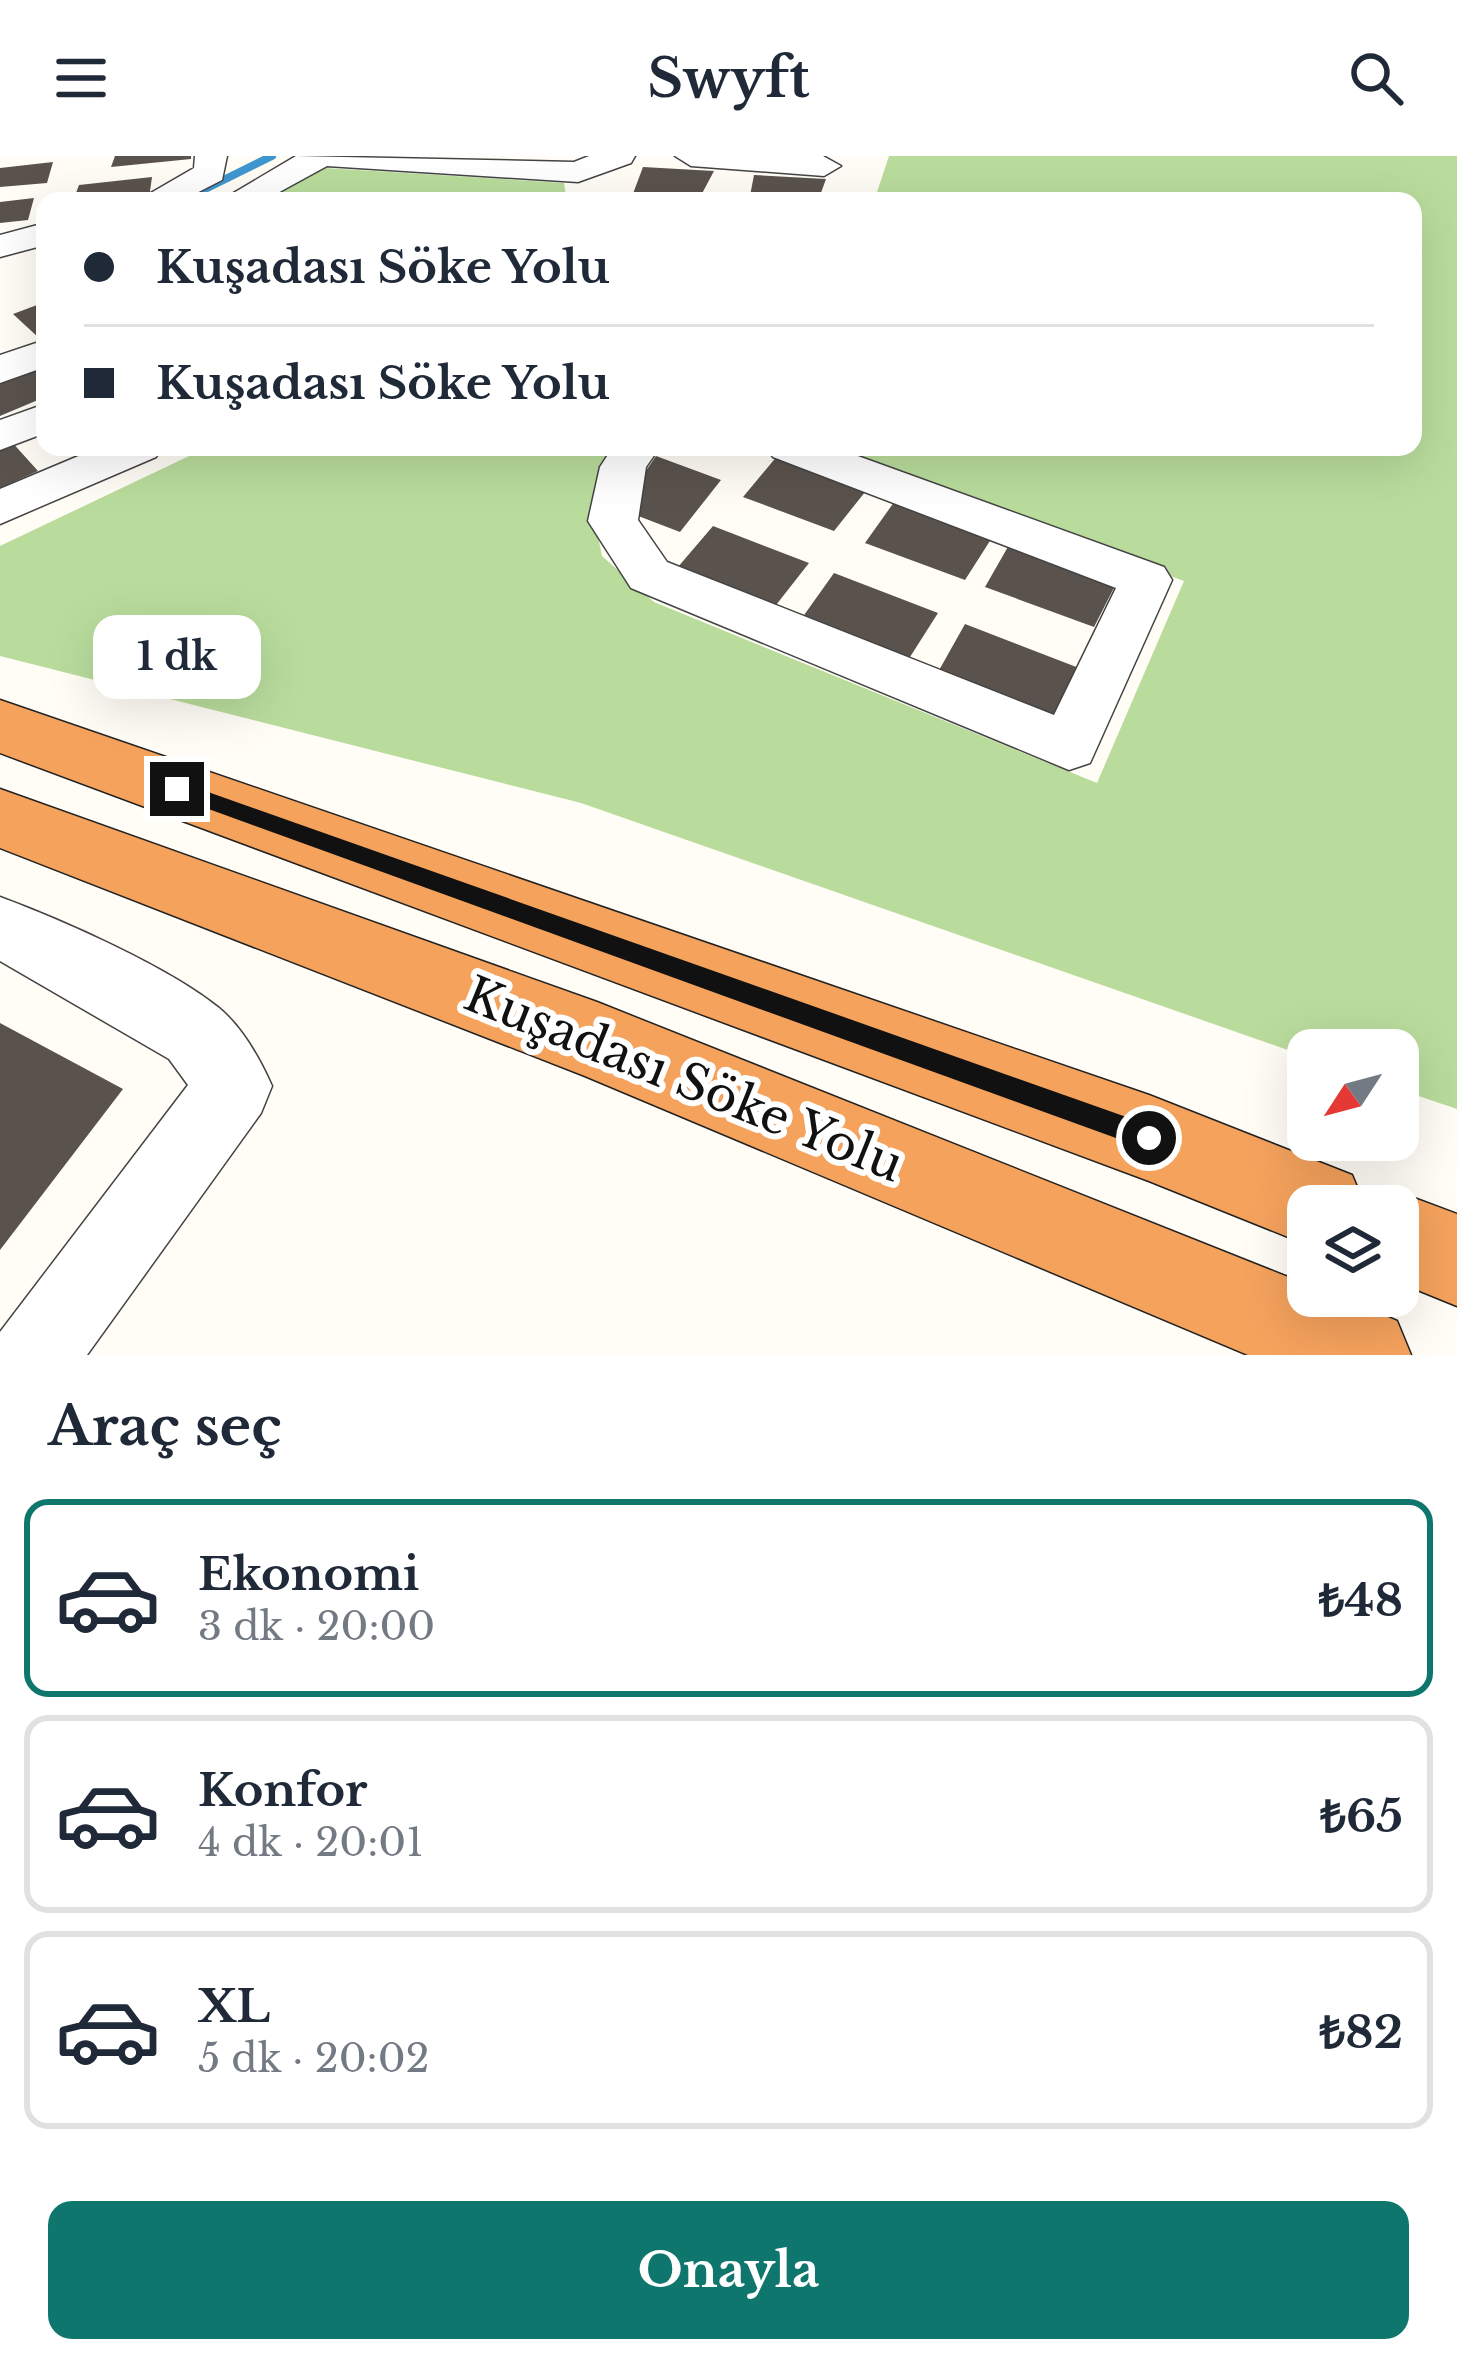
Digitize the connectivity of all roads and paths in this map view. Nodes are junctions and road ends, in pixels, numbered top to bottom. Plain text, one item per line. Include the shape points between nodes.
1 (211, 156) edge
2 (324, 156) edge
3 (619, 156) edge
4 (691, 156) edge
5 (701, 156) edge
6 (824, 166) dead end
7 (588, 187) edge
8 (176, 192) edge
9 (255, 192) edge
10 (36, 236) edge
11 (0, 246) edge
12 (36, 269) edge
13 (0, 278) edge
14 (36, 356) edge
15 (0, 370) edge
16 (36, 421) edge
17 (0, 436) edge
18 (119, 456) edge
19 (630, 456) edge
20 (813, 456) edge
21 (0, 508) edge
22 (0, 726) edge
23 (0, 818) edge
24 (0, 928) edge
25 (1287, 1193) edge
26 (1419, 1246) edge
27 (1457, 1261) edge
28 (34, 1355) edge
29 (1363, 1355) edge

1 - 8 street via 210,173
2 - 7 street
2 - 9 street
3 - 7 street
4 - 5 street
5 - 6 street
10 - 11 street
12 - 13 street
14 - 15 street
16 - 17 street
18 - 21 street
19 - 20 street via 613,521 649,575 1069,746 1146,580
22 - 25 highway
23 - 29 highway, Kuşadası Söke Yolu via 597,1040
24 - 28 street via 195,1034 234,1086
26 - 27 highway

